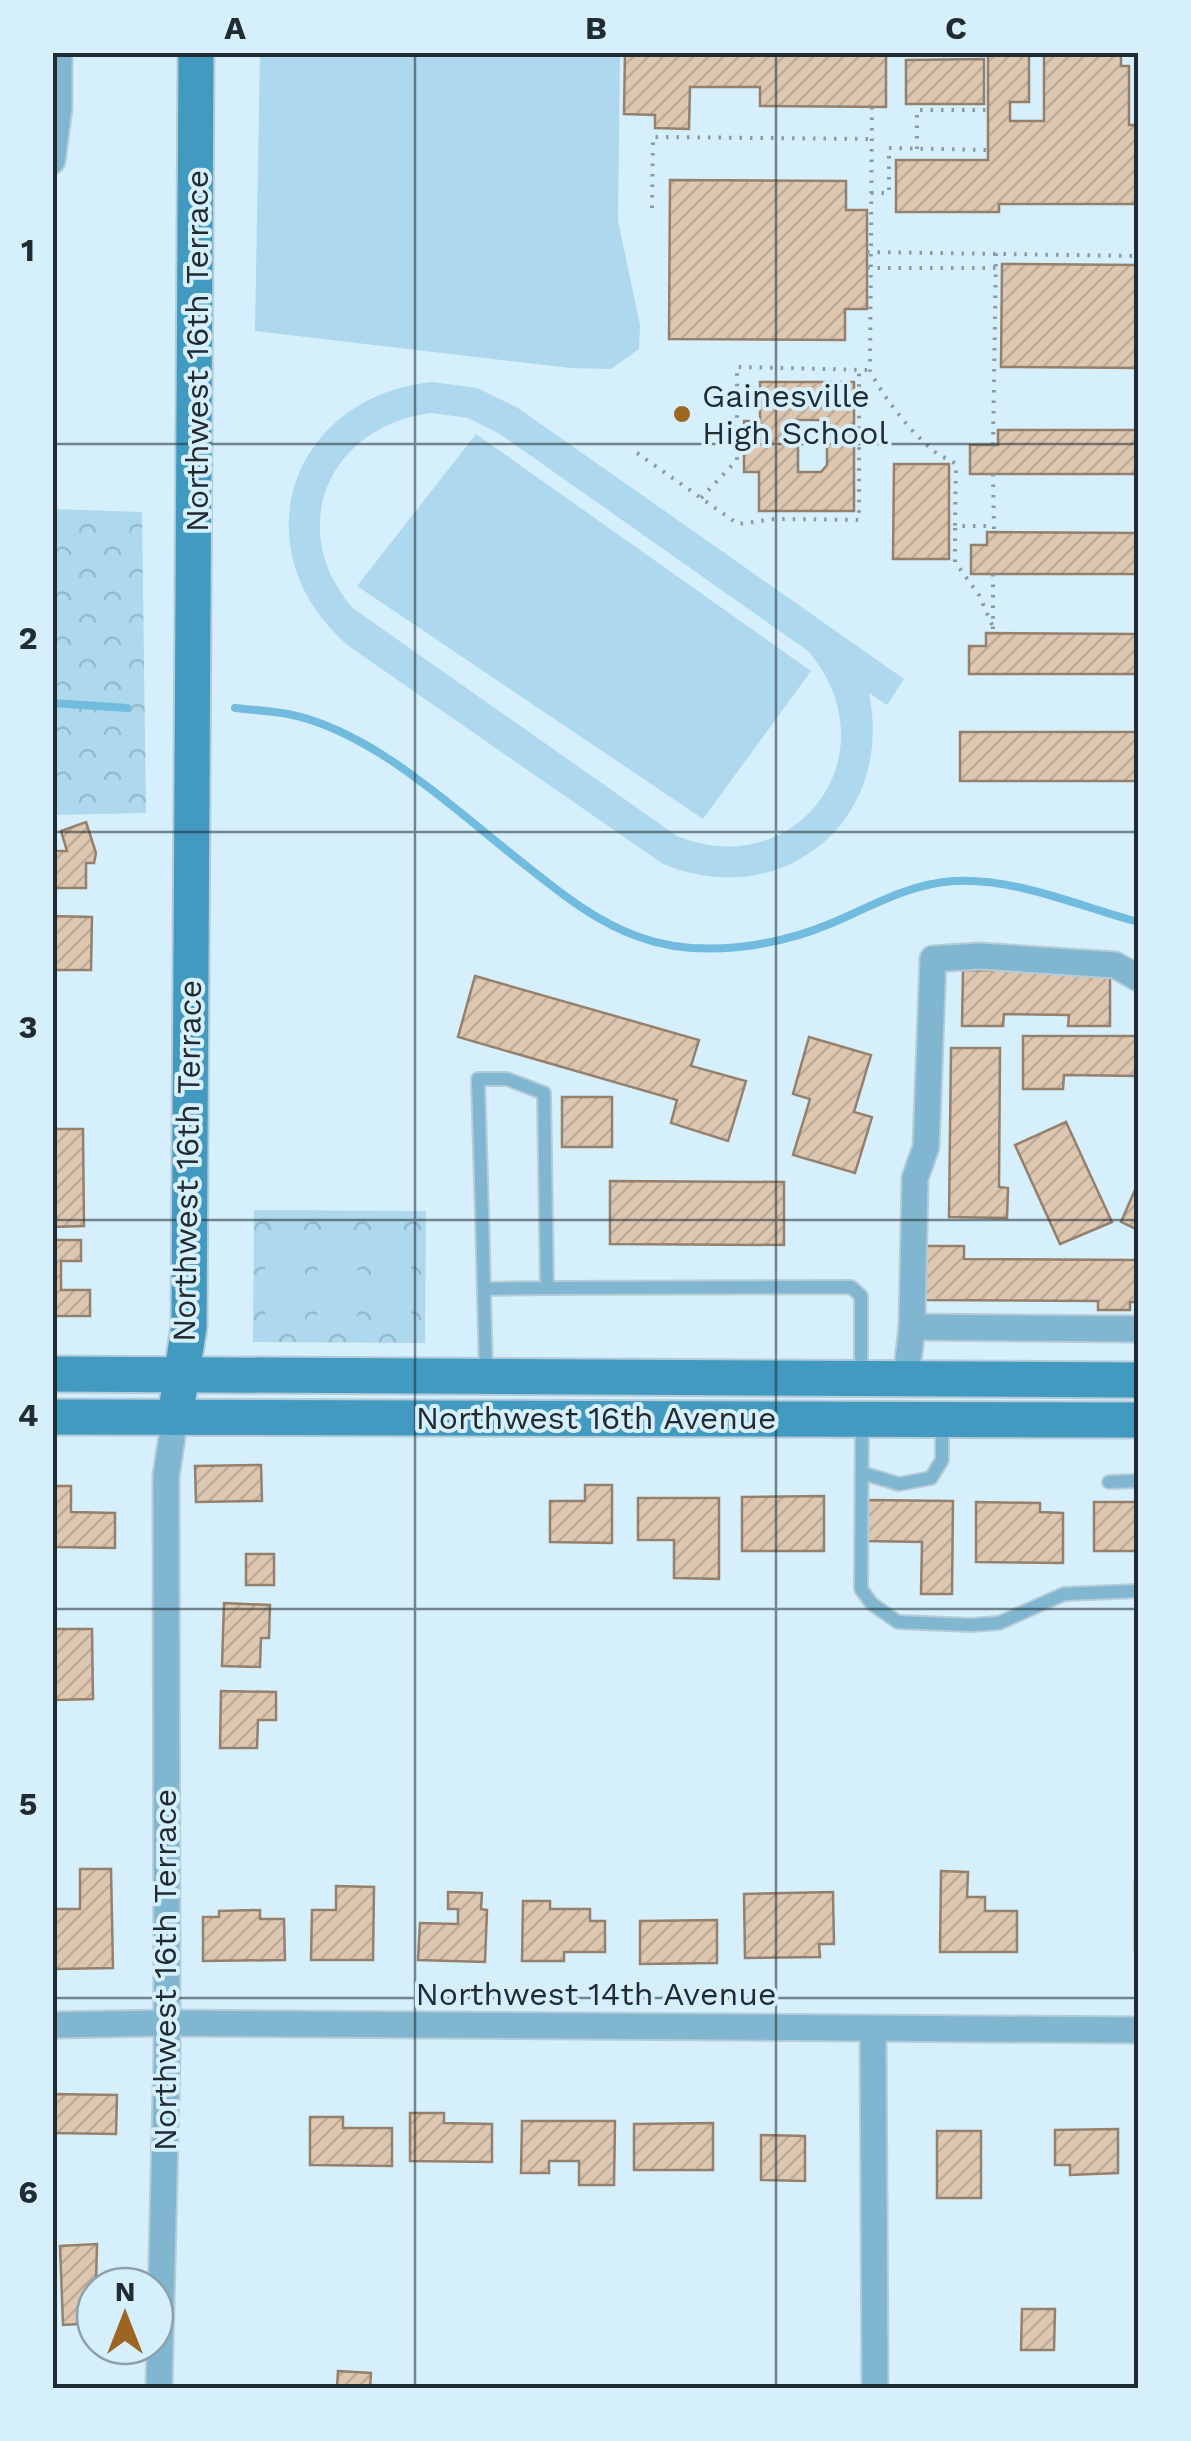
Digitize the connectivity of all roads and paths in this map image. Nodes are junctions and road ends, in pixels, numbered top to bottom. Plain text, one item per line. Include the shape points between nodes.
1 (59, 52) edge
2 (196, 52) edge
3 (872, 107) dead end
4 (988, 110) dead end
5 (872, 138) junction
6 (917, 148) junction
7 (988, 150) dead end
8 (52, 161) edge
9 (871, 194) junction
10 (652, 208) dead end
11 (869, 252) junction
12 (919, 252) junction
13 (953, 252) junction
14 (996, 252) junction
15 (1138, 256) edge
16 (868, 268) junction
17 (919, 268) junction
18 (953, 268) junction
19 (996, 268) junction
20 (859, 369) junction
21 (870, 370) junction
22 (993, 445) dead end
23 (637, 453) dead end
24 (993, 474) dead end
25 (701, 498) junction
26 (955, 526) junction
27 (993, 574) dead end
28 (1138, 978) edge
29 (547, 1288) junction
30 (484, 1289) junction
31 (912, 1327) junction
32 (1138, 1329) edge
33 (52, 1374) edge
34 (182, 1374) junction
35 (486, 1376) junction
36 (640, 1378) junction
37 (861, 1379) junction
38 (906, 1380) junction
39 (1138, 1380) edge
40 (52, 1417) edge
41 (175, 1417) junction
42 (633, 1418) junction
43 (862, 1419) junction
44 (899, 1419) junction
45 (942, 1420) junction
46 (1138, 1420) edge
47 (862, 1473) junction
48 (1138, 1481) edge
49 (1109, 1482) dead end
50 (1138, 1591) edge
51 (166, 2023) junction
52 (52, 2025) edge
53 (873, 2029) junction
54 (1138, 2030) edge
55 (159, 2388) edge
56 (875, 2388) edge

1 - 8 street
2 - 34 main road, Northwest 16th Terrace via 189,1327
3 - 5 path
4 - 6 path via 917,110
5 - 9 path
5 - 10 path via 652,136
6 - 7 path
6 - 9 path via 890,148 890,193
9 - 11 path
11 - 12 path
11 - 16 path
12 - 13 path
12 - 17 path
13 - 14 path
13 - 18 path
14 - 15 path
14 - 19 path
16 - 17 path
16 - 21 path
17 - 18 path
18 - 19 path
19 - 22 path
20 - 21 path
20 - 25 path via 736,367 736,460
20 - 25 path via 859,520 738,524
21 - 26 path via 880,391 934,452 956,464
23 - 25 path
24 - 26 path via 994,529
26 - 27 path via 955,562 993,630
28 - 31 street via 1116,965 933,959 926,1148 915,1178
29 - 30 lane
29 - 30 lane via 544,1093 507,1079 478,1079
29 - 37 lane via 851,1287 861,1296
30 - 35 lane
31 - 32 street
31 - 38 street
33 - 34 main road, Northwest 16th Avenue
34 - 35 main road, Northwest 16th Avenue
34 - 41 main road, Northwest 16th Terrace
35 - 36 main road, Northwest 16th Avenue
36 - 37 main road, Northwest 16th Avenue
36 - 42 main road
37 - 38 main road, Northwest 16th Avenue
38 - 39 main road, Northwest 16th Avenue
38 - 44 main road
40 - 41 main road, Northwest 16th Avenue
41 - 42 main road, Northwest 16th Avenue
41 - 51 street, Northwest 16th Terrace via 166,1476
42 - 43 main road, Northwest 16th Avenue
43 - 44 main road, Northwest 16th Avenue
43 - 47 lane
44 - 45 main road, Northwest 16th Avenue
45 - 46 main road, Northwest 16th Avenue
45 - 47 lane via 942,1460 931,1478 899,1484
47 - 50 lane via 861,1588 898,1622 998,1623 1064,1594
48 - 49 lane
51 - 52 street, Northwest 14th Avenue
51 - 53 street, Northwest 14th Avenue
51 - 55 street, Northwest 16th Terrace
53 - 54 street, Northwest 14th Avenue
53 - 56 street

